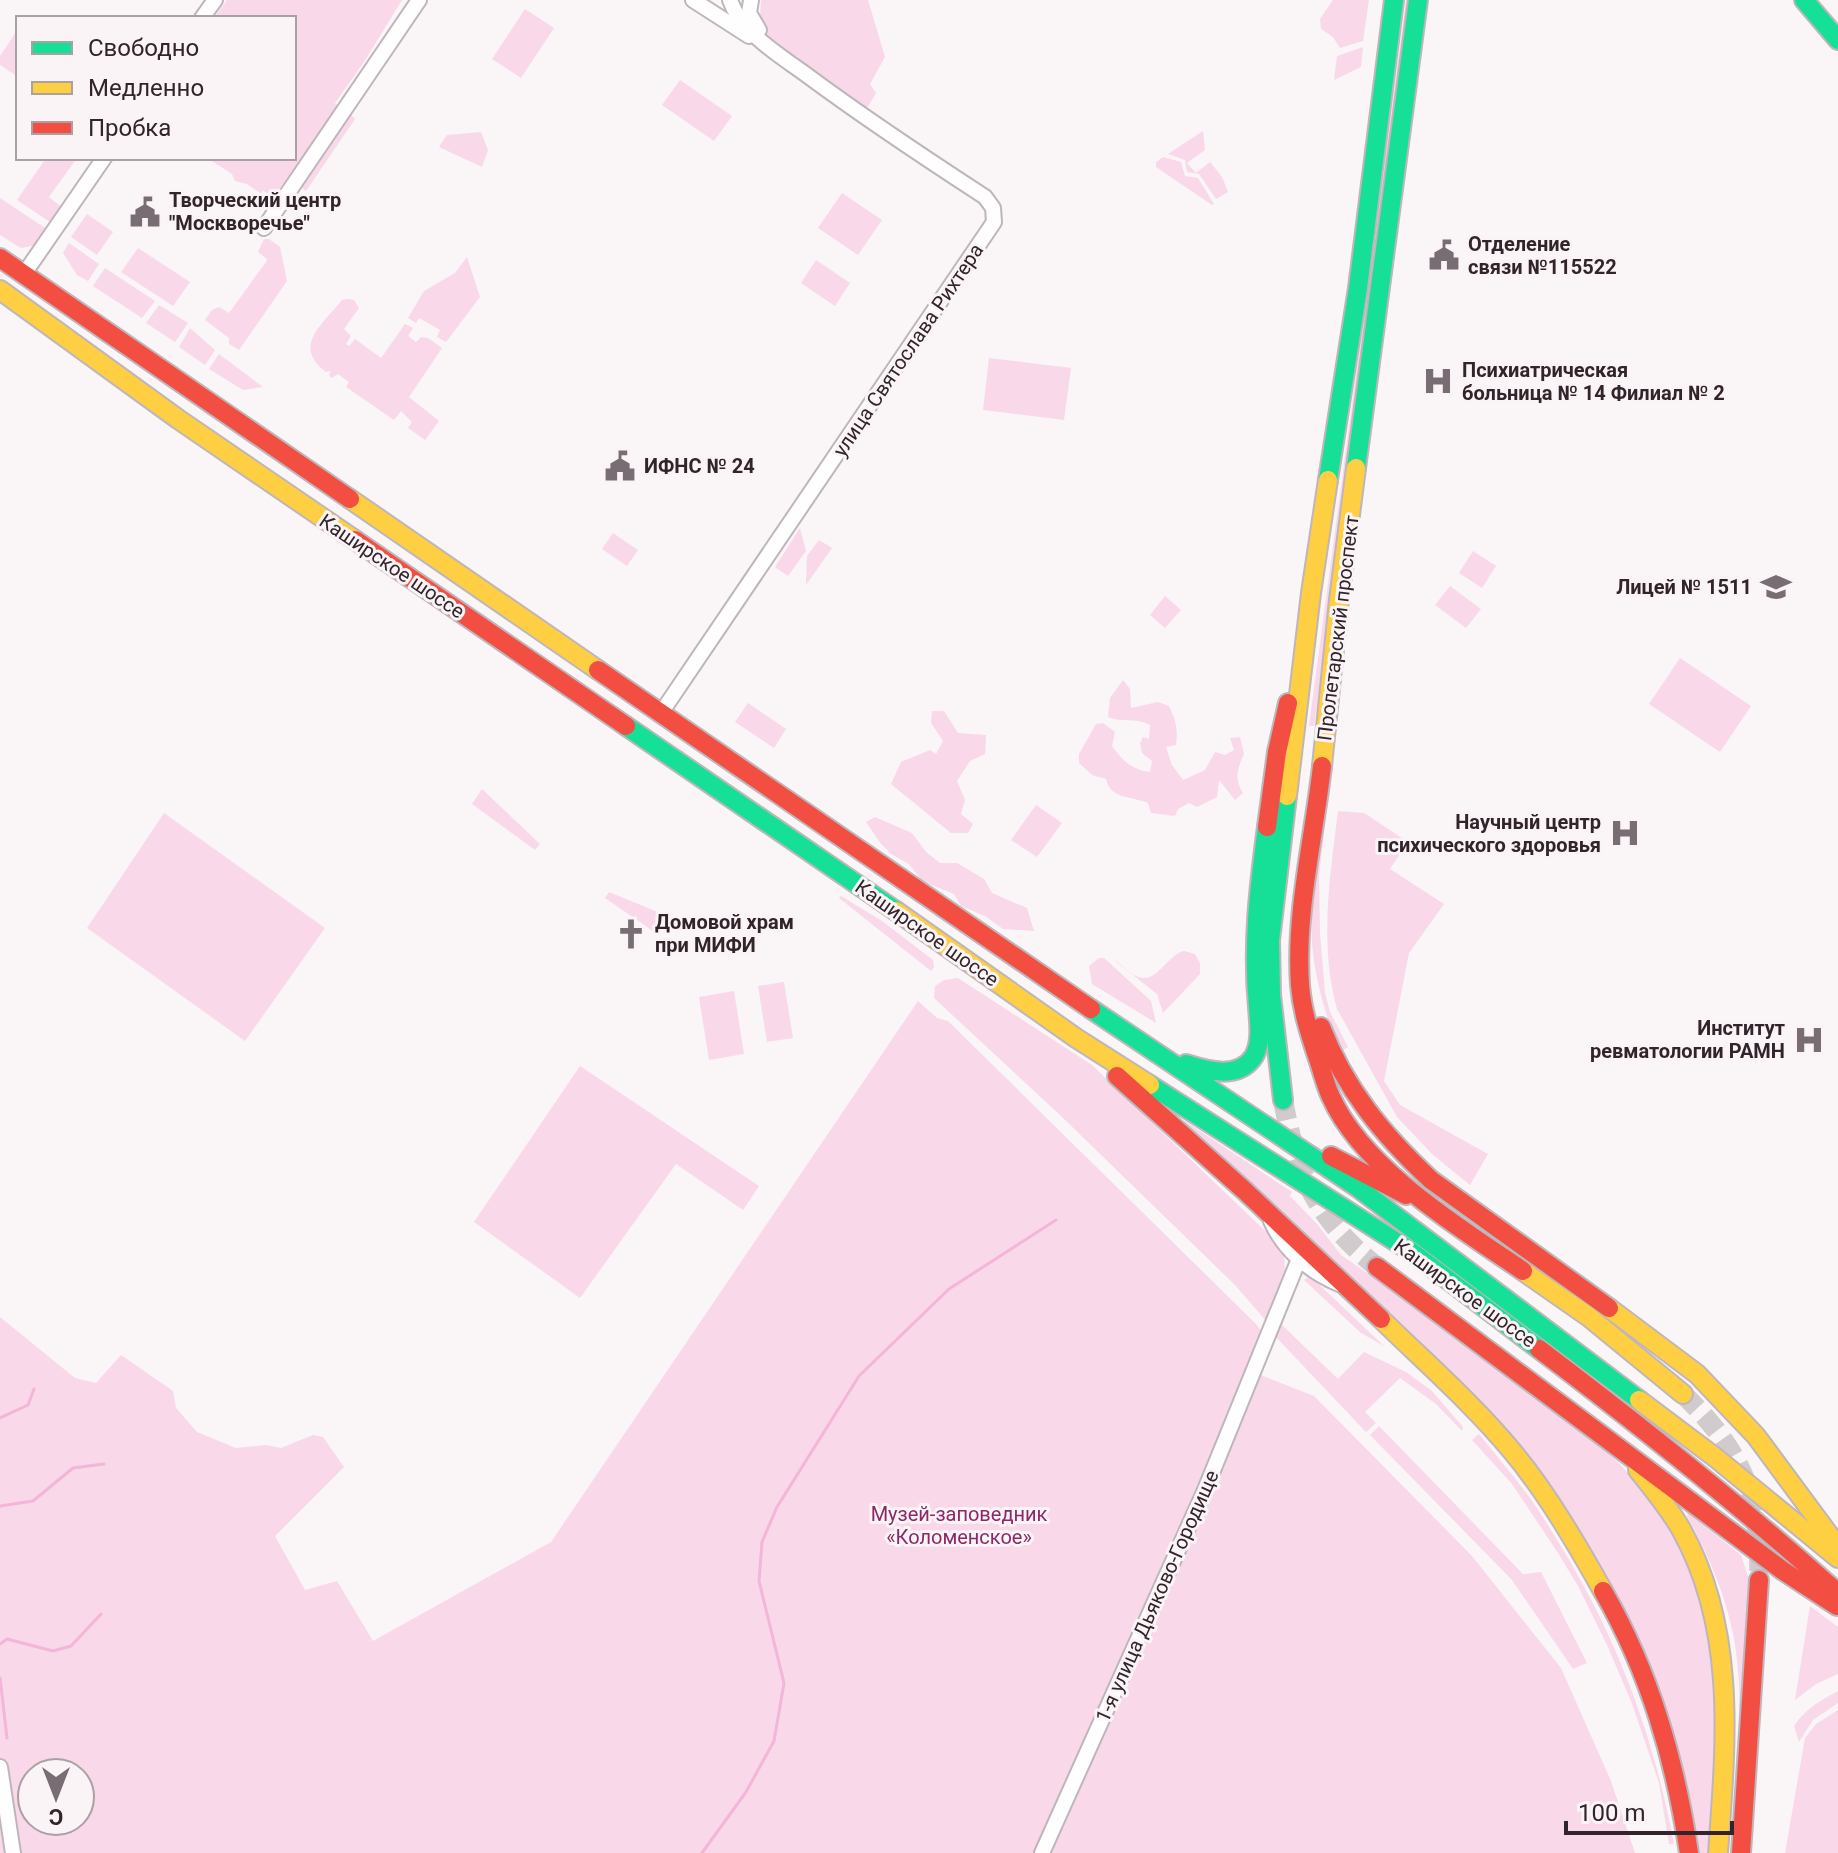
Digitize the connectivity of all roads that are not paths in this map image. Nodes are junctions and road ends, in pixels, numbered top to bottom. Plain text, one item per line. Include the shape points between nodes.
1 (419, 0) edge
2 (693, 0) edge
3 (715, 0) edge
4 (730, 0) edge
5 (751, 0) edge
6 (1394, 0) edge
7 (1418, 0) edge
8 (1804, 0) edge
9 (725, 22) junction
10 (1838, 40) edge
11 (774, 50) junction
12 (103, 160) edge
13 (264, 228) dead end
14 (0, 258) edge
15 (24, 274) junction
16 (0, 290) edge
17 (1303, 654) junction
18 (661, 713) junction
19 (1301, 940) junction
20 (1076, 1038) junction
21 (1160, 1054) junction
22 (1283, 1100) tunnel mouth
23 (1260, 1120) junction
24 (1265, 1210) junction
25 (1436, 1211) junction
26 (1299, 1259) junction
27 (1377, 1267) tunnel mouth
28 (1347, 1287) junction
29 (1683, 1394) tunnel mouth
30 (1621, 1447) junction
31 (1838, 1547) edge
32 (1838, 1558) edge
33 (1759, 1580) tunnel mouth
34 (1838, 1593) edge
35 (1838, 1607) edge
36 (0, 1767) edge
37 (13, 1853) edge
38 (1042, 1853) edge
39 (1689, 1853) edge
40 (1718, 1853) edge
41 (1741, 1853) edge

1 - 13 street
2 - 9 street
3 - 9 street
4 - 11 street via 743,23
5 - 11 street via 752,20
6 - 17 main road, Пролетарский проспект via 1358,288
7 - 19 main road, Пролетарский проспект via 1339,600
8 - 10 main road
9 - 11 street
11 - 18 street, улица Святослава Рихтера via 864,118 985,197 994,222
12 - 15 street
14 - 15 main road, Каширское шоссе
15 - 18 main road, Каширское шоссе
16 - 20 main road, Каширское шоссе via 178,419
17 - 21 main road via 1279,733 1258,905 1256,1055 1245,1065 1217,1073
17 - 22 main road, Пролетарский проспект via 1270,940
18 - 21 main road, Каширское шоссе
19 - 25 main road, Пролетарский проспект via 1304,1017 1331,1098 1380,1163
19 - 31 main road via 1310,992 1329,1048 1375,1126 1431,1180 1697,1374 1756,1436
20 - 24 main road
20 - 34 main road, Каширское шоссе via 1409,1250 1660,1441
21 - 23 main road, Каширское шоссе
23 - 25 main road
23 - 32 main road, Каширское шоссе via 1569,1345
24 - 26 street via 1276,1233
24 - 28 main road
25 - 29 main road via 1589,1317
26 - 28 street
26 - 38 street, 1-я улица Дьяково-Городище via 1205,1490
27 - 30 main road, Каширское шоссе
28 - 39 main road via 1504,1443 1581,1551 1621,1619 1649,1682 1684,1806
30 - 35 main road, Каширское шоссе
30 - 40 main road via 1683,1532 1717,1619 1726,1702
33 - 41 main road
36 - 37 street

